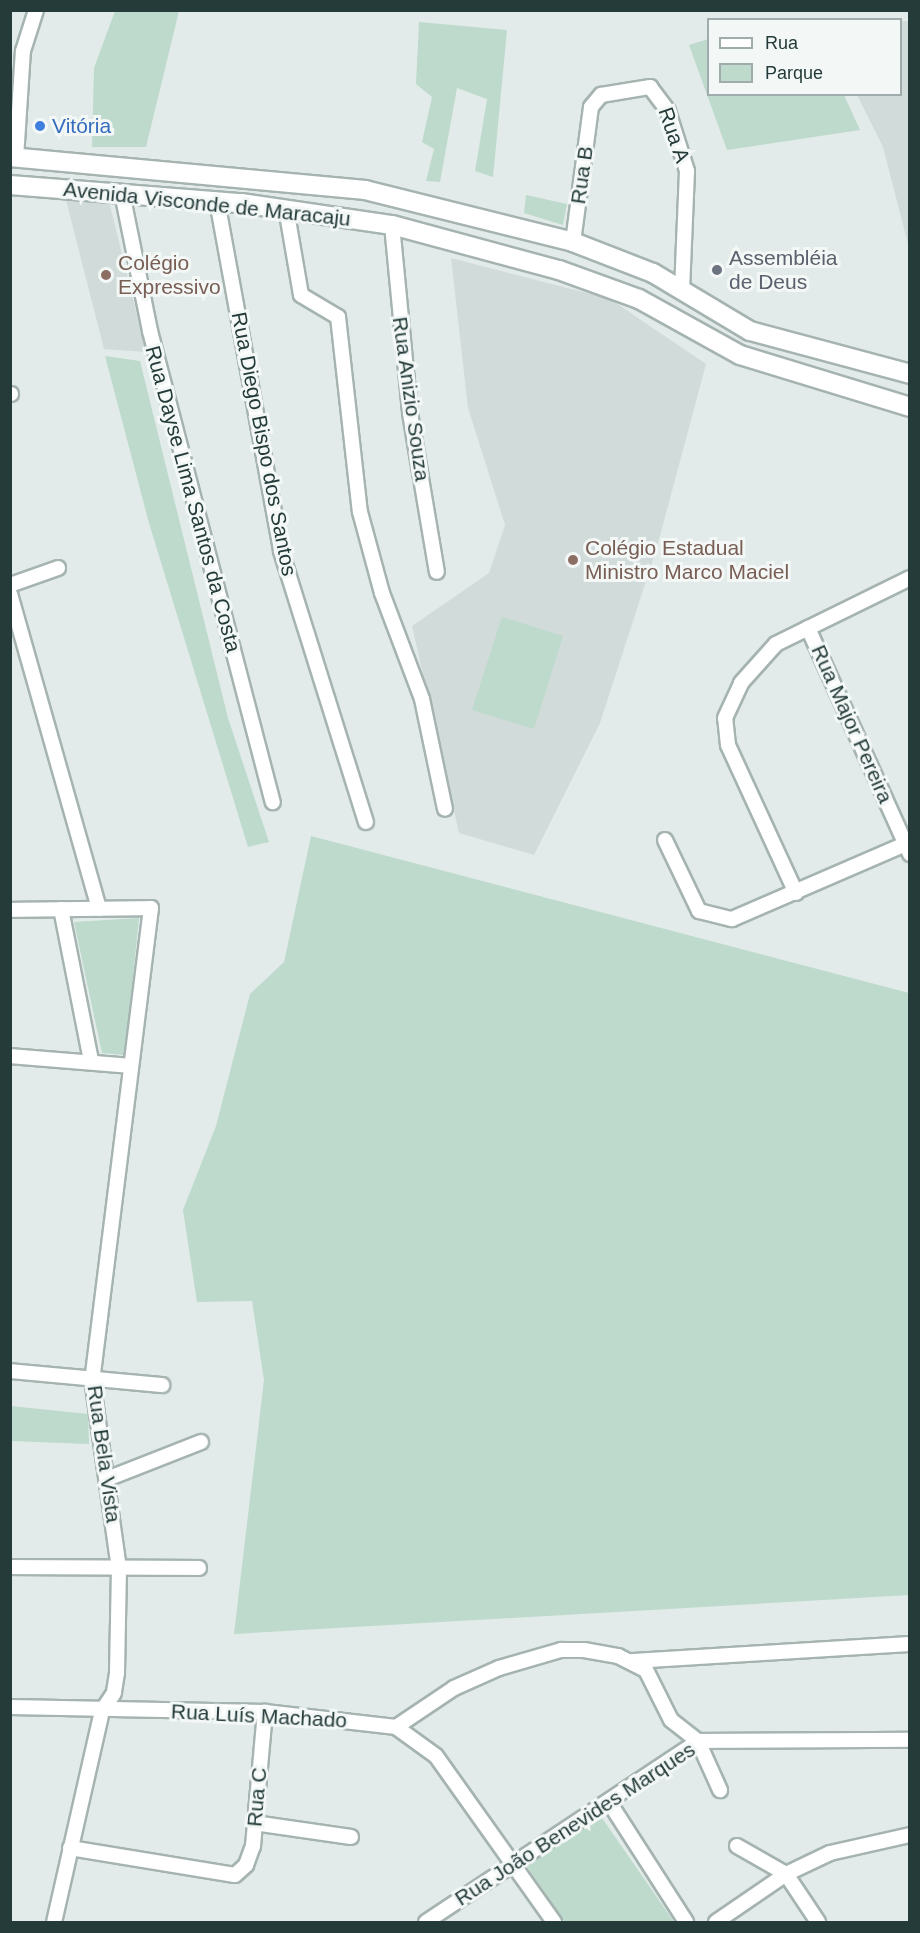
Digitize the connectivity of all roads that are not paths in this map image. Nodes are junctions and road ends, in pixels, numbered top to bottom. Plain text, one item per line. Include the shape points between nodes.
1 (36, 10) edge
2 (17, 50) edge
3 (591, 107) joint
4 (13, 157) edge
5 (10, 185) edge
6 (122, 193) junction
7 (217, 201) junction
8 (286, 208) junction
9 (392, 225) junction
10 (573, 242) junction
11 (682, 290) junction
12 (717, 314) junction
13 (750, 331) junction
14 (701, 336) junction
15 (740, 356) junction
16 (909, 374) edge
17 (909, 407) edge
18 (58, 568) dead end
19 (437, 572) dead end
20 (909, 578) edge
21 (10, 585) edge
22 (10, 594) edge
23 (808, 628) junction
24 (273, 802) dead end
25 (445, 809) dead end
26 (366, 822) dead end
27 (665, 840) dead end
28 (908, 847) edge
29 (796, 893) junction
30 (61, 909) junction
31 (99, 909) junction
32 (10, 910) edge
33 (10, 1056) edge
34 (91, 1061) junction
35 (131, 1066) junction
36 (10, 1371) edge
37 (92, 1379) junction
38 (162, 1385) dead end
39 (201, 1442) dead end
40 (107, 1479) junction
41 (10, 1567) edge
42 (119, 1568) junction
43 (199, 1568) dead end
44 (909, 1644) edge
45 (632, 1661) junction
46 (10, 1707) edge
47 (102, 1711) junction
48 (265, 1712) junction
49 (396, 1727) junction
50 (909, 1740) edge
51 (698, 1741) junction
52 (720, 1790) dead end
53 (609, 1802) junction
54 (254, 1823) junction
55 (909, 1835) edge
56 (351, 1837) dead end
57 (737, 1846) dead end
58 (70, 1848) junction
59 (513, 1863) junction
60 (786, 1874) junction
61 (54, 1923) edge
62 (426, 1923) edge
63 (554, 1923) edge
64 (686, 1923) edge
65 (716, 1923) edge
66 (818, 1923) edge

1 - 2 street
2 - 4 street
3 - 10 street, Rua B
3 - 11 street, Rua A via 601,95 646,86 656,90 668,111 687,171
4 - 10 main road, Avenida Visconde de Maracaju via 332,184
5 - 6 main road, Avenida Visconde de Maracaju
6 - 7 main road, Avenida Visconde de Maracaju
6 - 24 street, Rua Dayse Lima Santos da Costa via 150,331
7 - 8 main road, Avenida Visconde de Maracaju
7 - 26 street, Rua Diego Bispo dos Santos via 281,551
8 - 9 main road, Avenida Visconde de Maracaju
8 - 25 street via 301,295 338,317 360,512 382,593 427,716
9 - 14 main road, Avenida Visconde de Maracaju via 622,292
9 - 19 street, Rua Anizio Souza via 410,413
10 - 11 main road, Avenida Visconde de Maracaju
11 - 12 main road, Avenida Visconde de Maracaju
12 - 13 main road, Avenida Visconde de Maracaju
12 - 14 main road via 716,328
13 - 15 main road via 740,342
13 - 16 main road, Avenida Visconde de Maracaju
14 - 15 main road, Avenida Visconde de Maracaju
15 - 17 main road, Avenida Visconde de Maracaju
18 - 21 street
20 - 23 street
22 - 31 street
23 - 28 street, Rua Major Pereira
23 - 29 street via 776,644 741,683 725,718 728,745
27 - 29 street via 699,911 707,915 741,917
28 - 29 street
30 - 31 street
30 - 32 street
30 - 34 street
31 - 35 street, Rua Bela Vista via 151,908
33 - 34 street
34 - 35 street
35 - 37 street, Rua Bela Vista
36 - 37 street
37 - 38 street
37 - 40 street, Rua Bela Vista
39 - 40 street
40 - 42 street, Rua Bela Vista
41 - 42 street
42 - 43 street
42 - 47 street, Rua Bela Vista via 117,1673 114,1693
44 - 45 street
45 - 49 street via 584,1650 533,1657 454,1688
45 - 51 street via 646,1670 671,1720
46 - 47 street, Rua Luís Machado
47 - 48 street, Rua Luís Machado
47 - 58 street, Rua Bela Vista
48 - 49 street, Rua Luís Machado
48 - 54 street, Rua C
49 - 59 street via 436,1756
50 - 51 street, Rua João Benevides Marques
51 - 52 street
51 - 53 street, Rua João Benevides Marques
53 - 59 street, Rua João Benevides Marques
53 - 64 street
54 - 56 street
54 - 58 street, Rua C via 251,1854 235,1875
55 - 60 street via 848,1845
57 - 60 street
58 - 61 street, Rua Bela Vista
59 - 62 street, Rua João Benevides Marques
59 - 63 street
60 - 65 street
60 - 66 street

